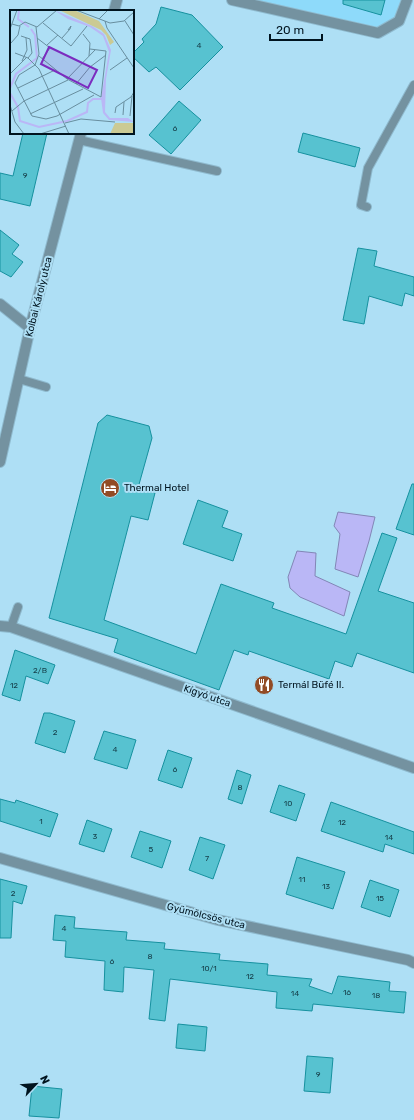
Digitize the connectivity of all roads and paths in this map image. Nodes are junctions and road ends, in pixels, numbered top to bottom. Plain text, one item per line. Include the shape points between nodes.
1 (117, 0) edge
2 (232, 0) edge
3 (407, 0) edge
4 (114, 10) edge
5 (414, 84) edge
6 (80, 137) edge
7 (217, 171) dead end
8 (367, 207) dead end
9 (0, 304) edge
10 (30, 328) junction
11 (19, 379) junction
12 (46, 387) dead end
13 (0, 462) edge
14 (18, 607) dead end
15 (0, 626) edge
16 (11, 627) junction
17 (414, 768) edge
18 (0, 858) edge
19 (414, 963) edge

1 - 4 street
2 - 3 street via 378,33 399,21
5 - 8 lane via 368,168 361,205
6 - 7 lane
6 - 10 street, Kolbai Károly utca
9 - 10 street
10 - 11 street, Kolbai Károly utca
11 - 12 lane
11 - 13 street, Kolbai Károly utca
14 - 16 lane
15 - 16 street, Kígyó utca
16 - 17 street, Kígyó utca
18 - 19 street, Gyümölcsös utca via 218,920

